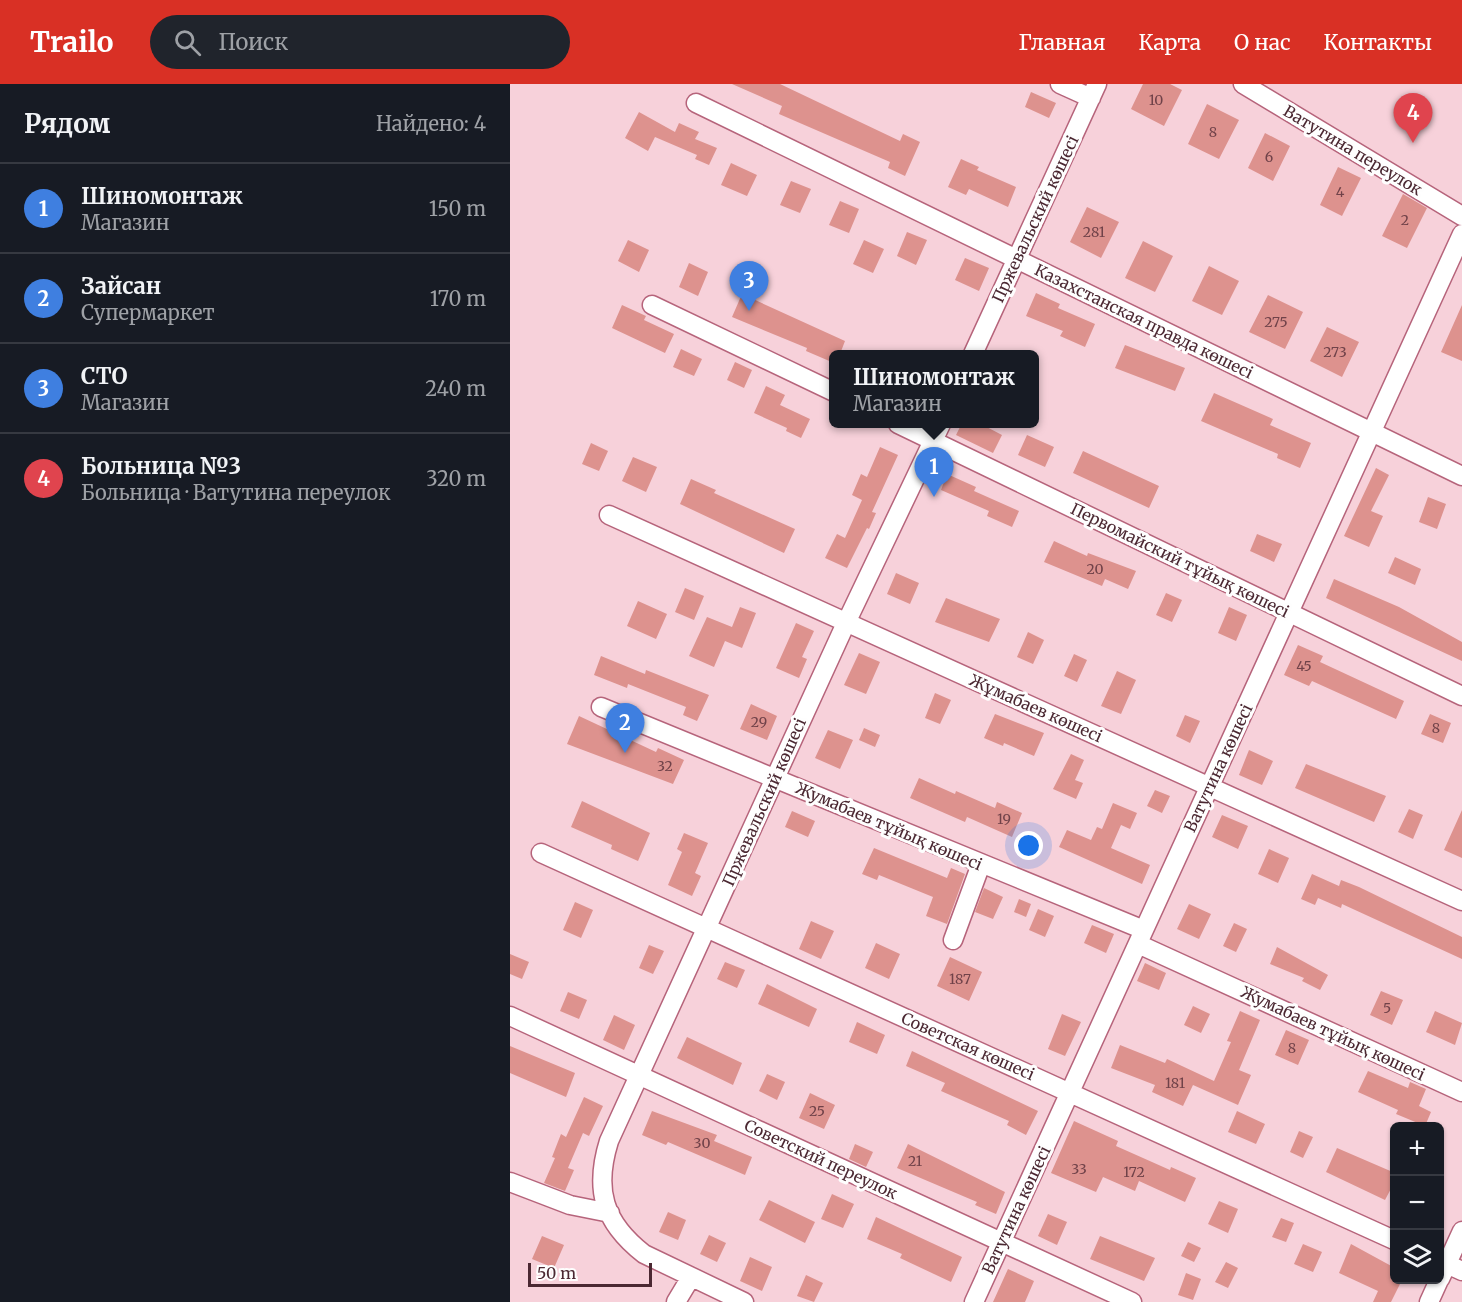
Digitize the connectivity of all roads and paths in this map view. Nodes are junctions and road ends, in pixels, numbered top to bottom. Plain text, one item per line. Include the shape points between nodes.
1 (1060, 84) edge
2 (1243, 84) edge
3 (1094, 91) edge
4 (696, 103) dead end
5 (1462, 216) edge
6 (1462, 234) edge
7 (1017, 259) junction
8 (652, 305) dead end
9 (975, 350) edge
10 (829, 390) edge
11 (908, 428) edge
12 (939, 428) edge
13 (1371, 432) junction
14 (933, 440) junction
15 (1462, 476) edge
16 (609, 515) dead end
17 (1289, 612) junction
18 (846, 623) junction
19 (1462, 696) edge
20 (601, 707) dead end
21 (774, 778) junction
22 (1210, 787) junction
23 (541, 853) dead end
24 (981, 864) junction
25 (1462, 901) edge
26 (708, 928) junction
27 (1141, 937) junction
28 (953, 940) dead end
29 (510, 1016) edge
30 (640, 1076) junction
31 (1462, 1092) edge
32 (1070, 1093) junction
33 (510, 1182) edge
34 (610, 1213) junction
35 (1462, 1231) edge
36 (1390, 1238) edge
37 (1002, 1242) junction
38 (1445, 1271) edge
39 (691, 1277) junction
40 (676, 1302) edge
41 (744, 1302) edge
42 (974, 1302) edge
43 (1132, 1302) edge
44 (1429, 1302) edge

1 - 3 street
2 - 5 street, Ватутина переулок
3 - 7 street, Пржевальский көшесі
4 - 7 street, Казахстанская правда көшесі
6 - 13 street, Ватутина көшесі
7 - 9 street, Пржевальский көшесі
7 - 13 street, Казахстанская правда көшесі
8 - 10 street
11 - 14 street, Первомайский тұйық көшесі
12 - 14 street, Пржевальский көшесі
13 - 15 street, Казахстанская правда көшесі
13 - 17 street, Ватутина көшесі
14 - 17 street, Первомайский тұйық көшесі
14 - 18 street, Пржевальский көшесі
16 - 18 street, Жұмабаев көшесі
17 - 19 street, Первомайский тұйық көшесі
17 - 22 street, Ватутина көшесі
18 - 21 street, Пржевальский көшесі
18 - 22 street, Жұмабаев көшесі
20 - 21 street, Жумабаев тұйық көшесі
21 - 24 street, Жумабаев тұйық көшесі
21 - 26 street, Пржевальский көшесі
22 - 25 street, Жұмабаев көшесі
22 - 27 street, Ватутина көшесі
23 - 26 street, Советская көшесі
24 - 27 street, Жумабаев тұйық көшесі
24 - 28 street
26 - 30 street, Пржевальский көшесі
26 - 32 street, Советская көшесі
27 - 31 street, Жумабаев тұйық көшесі
27 - 32 street, Ватутина көшесі
29 - 30 street, Советский переулок
30 - 34 street, Пржевальский көшесі via 602,1162 600,1184
30 - 37 street, Советский переулок
32 - 36 street, Советская көшесі
32 - 37 street, Ватутина көшесі
33 - 34 street via 570,1205
34 - 39 street via 623,1234 644,1254
35 - 38 street
37 - 42 street, Ватутина көшесі
37 - 43 street, Советский переулок
38 - 44 street
39 - 40 street
39 - 41 street

